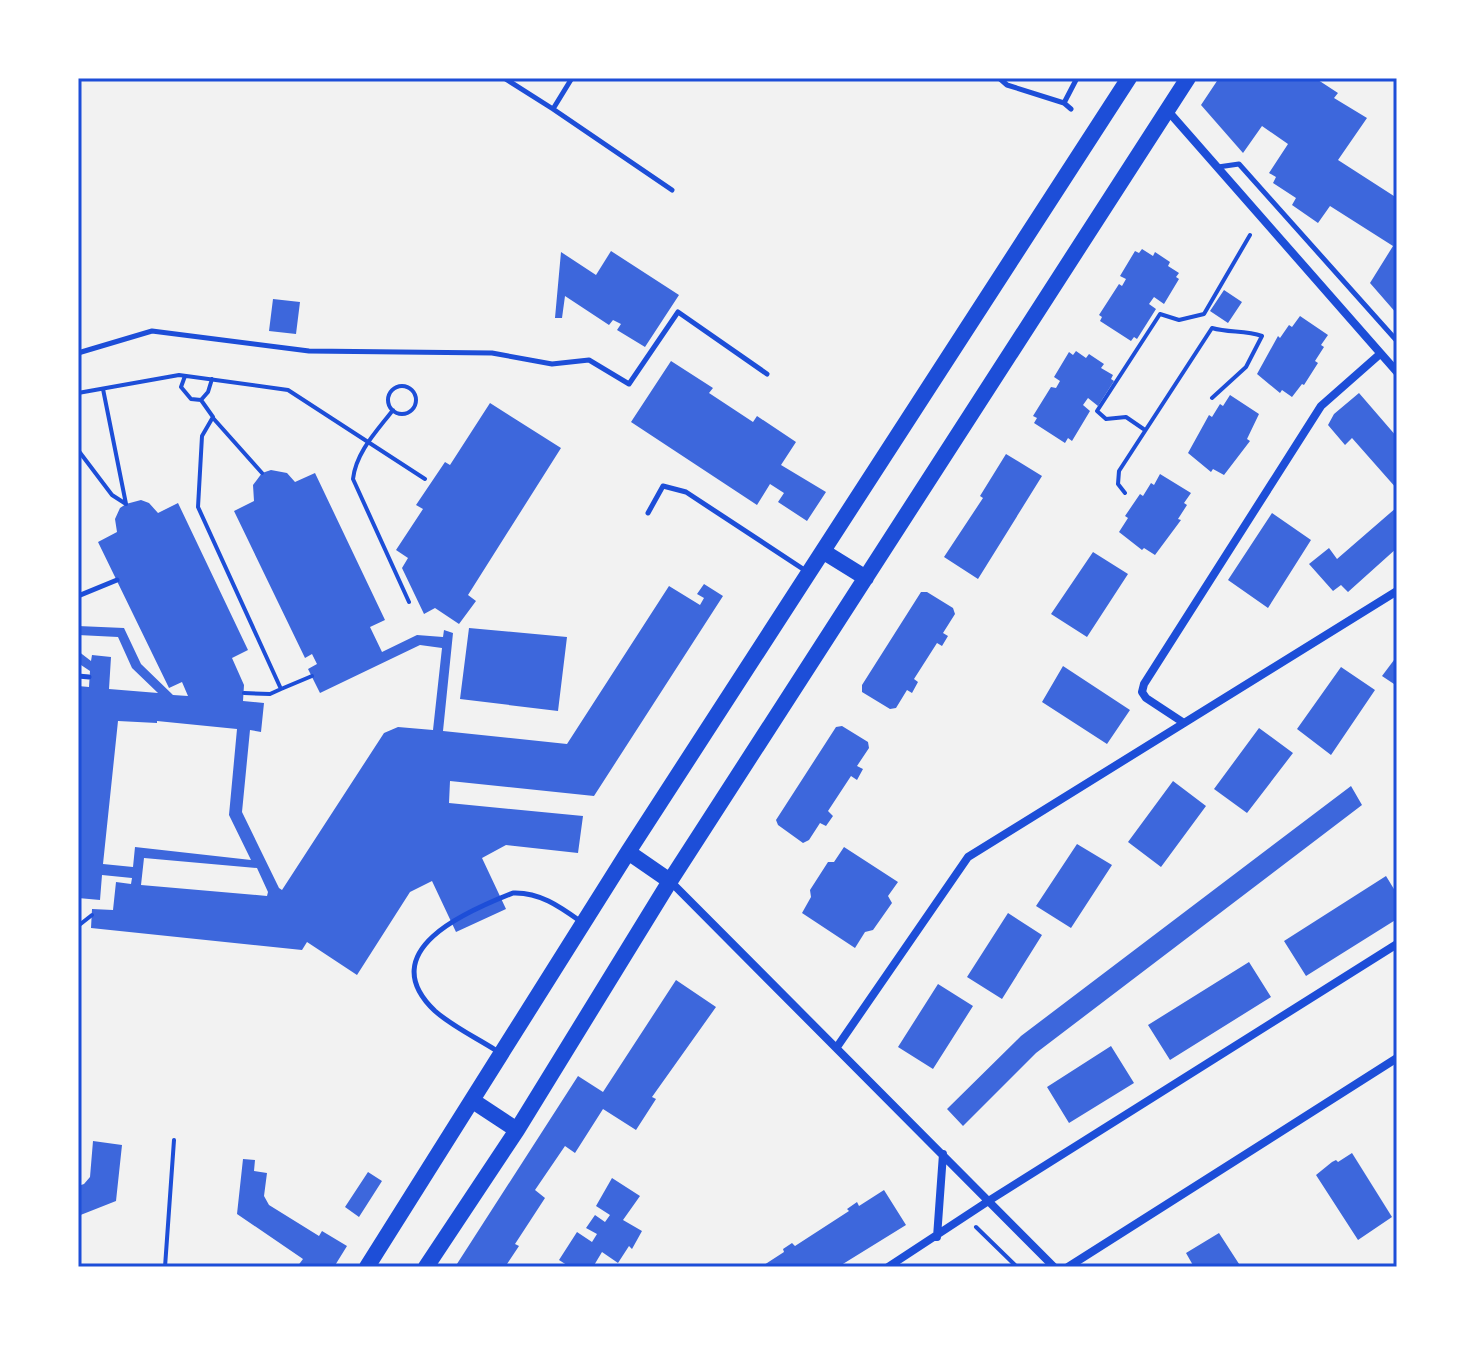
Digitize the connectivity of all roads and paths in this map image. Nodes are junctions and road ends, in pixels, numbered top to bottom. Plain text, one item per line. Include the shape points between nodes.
1 (504, 78) edge
2 (572, 78) edge
3 (999, 78) edge
4 (1077, 78) edge
5 (1129, 78) edge
6 (1188, 78) edge
7 (1064, 103) junction
8 (553, 109) junction
9 (1071, 109) dead end
10 (1167, 111) junction
11 (1217, 167) junction
12 (672, 190) dead end
13 (1250, 235) dead end
14 (1397, 341) edge
15 (78, 353) edge
16 (1380, 354) junction
17 (1397, 372) edge
18 (767, 374) dead end
19 (185, 376) junction
20 (212, 379) junction
21 (103, 389) junction
22 (78, 393) edge
23 (1212, 398) dead end
24 (201, 400) junction
25 (393, 410) junction
26 (213, 417) junction
27 (1145, 430) junction
28 (368, 442) junction
29 (78, 450) edge
30 (262, 473) dead end
31 (425, 479) dead end
32 (1125, 493) dead end
33 (648, 513) dead end
34 (824, 552) junction
35 (810, 573) junction
36 (866, 578) junction
37 (117, 580) dead end
38 (1397, 591) edge
39 (78, 596) edge
40 (409, 602) dead end
41 (78, 676) edge
42 (312, 676) dead end
43 (89, 677) dead end
44 (281, 689) junction
45 (244, 693) dead end
46 (1184, 723) junction
47 (628, 852) junction
48 (670, 881) junction
49 (92, 915) dead end
50 (584, 924) junction
51 (78, 926) edge
52 (1397, 944) edge
53 (837, 1047) junction
54 (502, 1055) junction
55 (1397, 1058) edge
56 (473, 1101) junction
57 (517, 1130) junction
58 (174, 1140) dead end
59 (943, 1154) junction
60 (990, 1200) junction
61 (968, 1220) dead end
62 (937, 1237) junction
63 (1015, 1265) dead end
64 (165, 1267) edge
65 (367, 1267) edge
66 (426, 1267) edge
67 (888, 1267) edge
68 (1054, 1267) edge
69 (1068, 1267) edge

1 - 8 lane
2 - 8 lane
3 - 7 lane
4 - 7 lane
5 - 34 main road
6 - 10 main road
7 - 9 lane
8 - 12 lane
10 - 11 street
10 - 36 main road
11 - 14 lane via 1239,164
11 - 16 street
13 - 27 path via 1204,314 1179,320 1160,314 1097,411 1106,419 1126,417
15 - 18 lane via 152,331 309,351 492,353 552,364 589,360 629,384 678,312
16 - 17 street
16 - 46 street via 1321,406 1143,685 1146,698
19 - 20 path
19 - 21 path
19 - 24 path via 183,391
20 - 24 path
20 - 28 path via 288,390
21 - 22 path
21 - 29 path via 126,504 112,495
23 - 27 path via 1246,367 1262,336 1212,328
24 - 26 path
25 - 25 path via 402,414 414,408 411,389 400,386 391,391
25 - 28 path
26 - 30 path
26 - 44 path via 202,436 198,507
27 - 32 path via 1119,471 1118,484
28 - 31 path
28 - 40 path via 354,465 353,479
33 - 35 lane via 663,486 686,492
34 - 35 main road
34 - 36 main road
35 - 47 main road
36 - 48 main road
37 - 39 lane
38 - 46 street
41 - 43 lane
42 - 44 path
44 - 45 path
46 - 53 street via 968,857
47 - 48 main road
47 - 50 main road
48 - 53 street
48 - 57 main road
49 - 51 path
50 - 54 main road
50 - 54 lane via 541,897 513,893 437,932 417,956 418,986 436,1011
52 - 60 street
53 - 59 street
54 - 56 main road
55 - 69 street
56 - 57 main road
56 - 65 main road
57 - 66 main road
58 - 64 path
59 - 60 street
59 - 62 street
60 - 62 street
60 - 68 street
61 - 63 path
62 - 67 street

